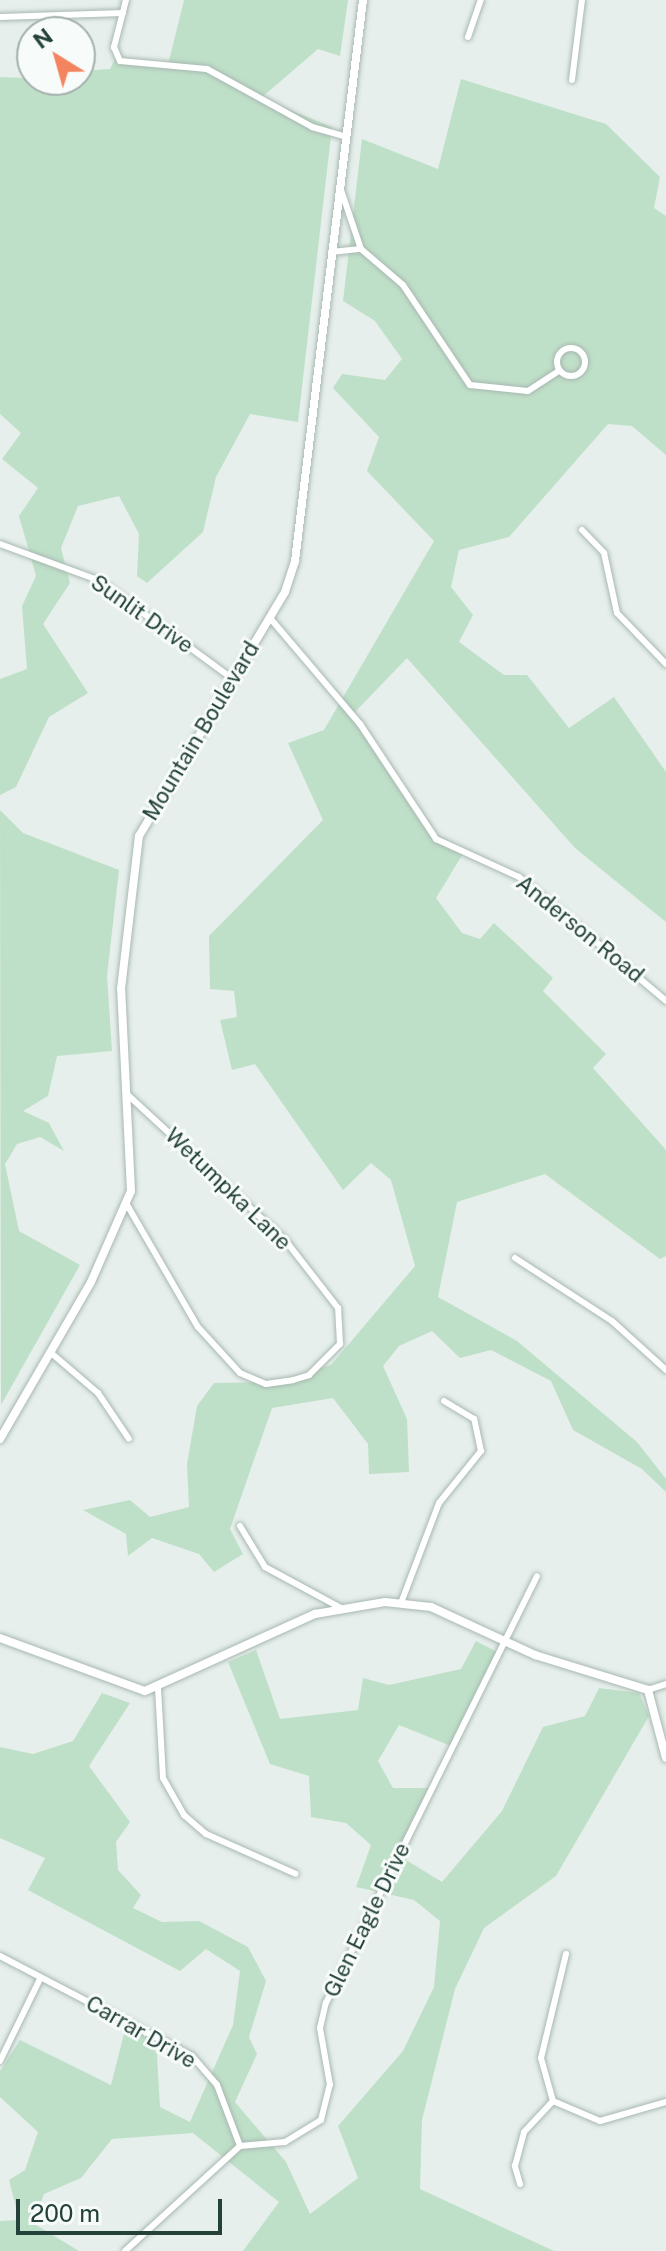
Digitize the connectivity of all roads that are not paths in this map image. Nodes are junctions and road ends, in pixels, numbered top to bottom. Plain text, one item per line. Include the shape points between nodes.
1 (126, 0) edge
2 (363, 0) edge
3 (481, 0) edge
4 (582, 0) edge
5 (123, 13) junction
6 (0, 17) edge
7 (468, 37) dead end
8 (572, 80) dead end
9 (346, 137) junction
10 (340, 187) junction
11 (361, 249) junction
12 (331, 252) junction
13 (559, 371) junction
14 (582, 530) dead end
15 (0, 544) edge
16 (270, 618) junction
17 (666, 664) edge
18 (233, 679) junction
19 (666, 1001) edge
20 (129, 1096) junction
21 (126, 1203) junction
22 (515, 1258) dead end
23 (50, 1352) junction
24 (666, 1370) edge
25 (444, 1401) dead end
26 (0, 1439) edge
27 (129, 1439) dead end
28 (240, 1526) dead end
29 (537, 1576) dead end
30 (401, 1603) junction
31 (341, 1608) junction
32 (0, 1638) edge
33 (505, 1639) junction
34 (666, 1684) edge
35 (158, 1688) junction
36 (648, 1690) junction
37 (666, 1758) edge
38 (296, 1874) dead end
39 (566, 1954) dead end
40 (0, 1956) edge
41 (41, 1977) junction
42 (0, 2061) edge
43 (553, 2101) junction
44 (666, 2102) edge
45 (240, 2146) junction
46 (520, 2184) dead end
47 (125, 2251) edge

1 - 5 street
2 - 9 street, Mountain Boulevard
3 - 7 street
4 - 8 street
5 - 6 street
5 - 9 street via 114,47 120,61 207,69 312,127
9 - 10 street, Mountain Boulevard
10 - 11 street
10 - 12 street, Mountain Boulevard
11 - 12 street
11 - 13 street via 403,285 470,385 528,391
12 - 16 street, Mountain Boulevard via 299,548
13 - 13 street via 562,351 582,353 581,373
14 - 17 street via 604,553 617,613
15 - 18 street, Sunlit Drive via 98,580
16 - 18 street, Mountain Boulevard
16 - 19 street, Anderson Road via 360,724 436,839 526,882
18 - 20 street, Mountain Boulevard via 139,836 122,942
20 - 21 street, Mountain Boulevard via 134,1174
20 - 21 street, Wetumpka Lane via 285,1240 338,1308 340,1344 309,1375 293,1380 266,1384 240,1373 198,1327
21 - 23 street, Mountain Boulevard
22 - 24 street via 612,1321
23 - 26 street, Mountain Boulevard
23 - 27 street via 98,1393
25 - 30 street via 474,1419 481,1451 439,1503
28 - 31 street via 265,1567
29 - 33 street
30 - 31 street
30 - 33 street via 463,1616
31 - 35 street via 299,1619
32 - 35 street via 137,1690
33 - 36 street
33 - 45 street, Glen Eagle Drive via 321,2015 327,2110 285,2142
34 - 36 street
35 - 38 street via 163,1778 184,1815 206,1834
36 - 37 street
39 - 43 street via 541,2058
40 - 41 street, Carrar Drive
41 - 42 street
41 - 45 street, Carrar Drive via 192,2056 217,2085
43 - 44 street via 600,2121
43 - 46 street via 524,2132 515,2166
45 - 47 street

